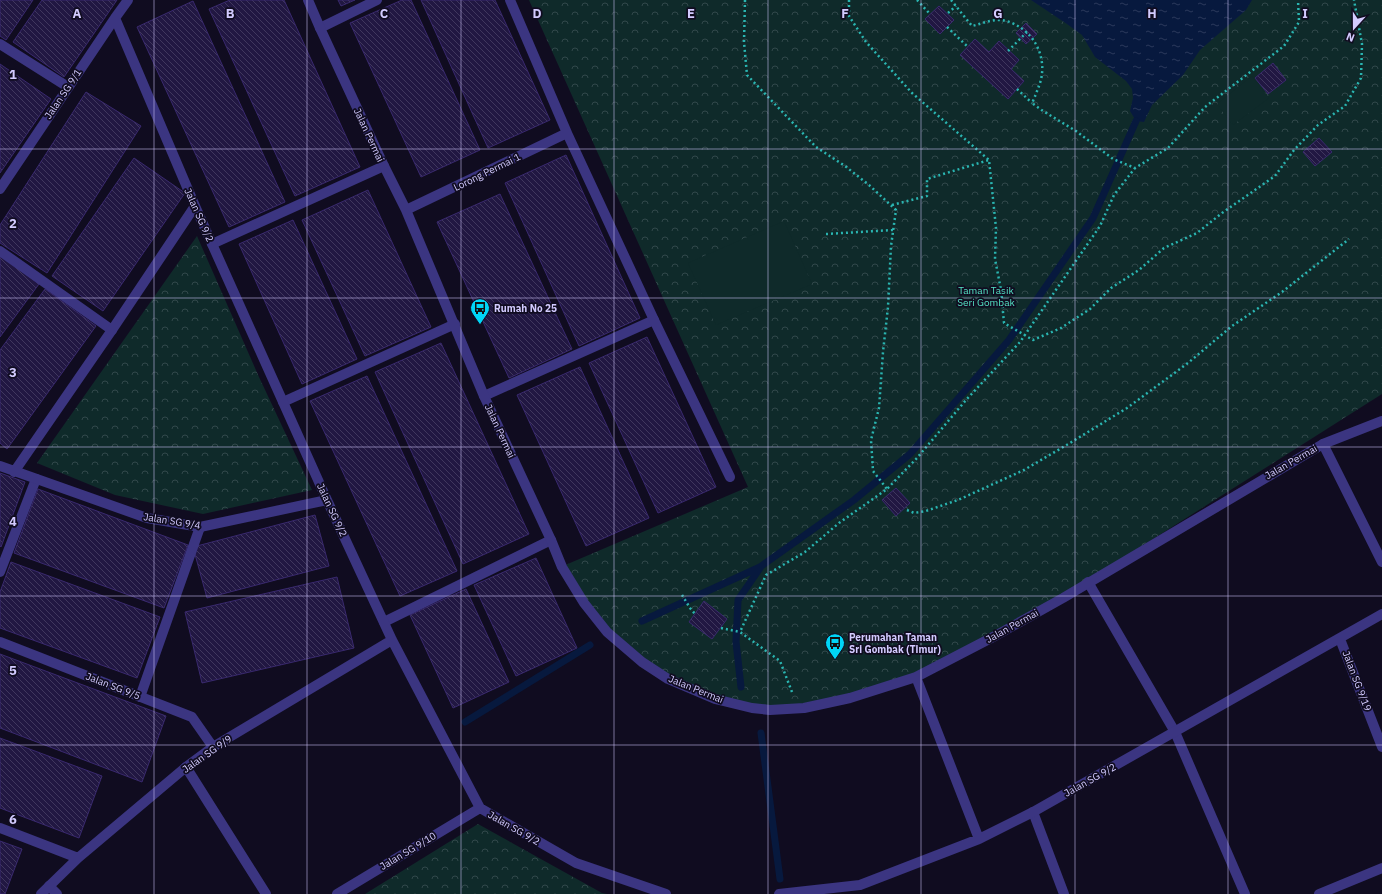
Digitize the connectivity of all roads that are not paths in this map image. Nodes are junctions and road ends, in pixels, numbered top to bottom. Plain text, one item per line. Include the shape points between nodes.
1 (128, 0) edge
2 (308, 0) edge
3 (377, 0) edge
4 (510, 0) edge
5 (115, 18) junction
6 (320, 28) junction
7 (0, 44) edge
8 (68, 87) junction
9 (568, 133) junction
10 (384, 166) junction
11 (0, 189) edge
12 (195, 206) junction
13 (406, 210) junction
14 (212, 244) junction
15 (0, 250) edge
16 (654, 320) junction
17 (455, 324) junction
18 (112, 330) junction
19 (484, 396) junction
20 (282, 402) junction
21 (1382, 421) edge
22 (1323, 444) junction
23 (0, 466) edge
24 (14, 472) junction
25 (730, 477) dead end
26 (36, 479) junction
27 (327, 500) junction
28 (200, 528) junction
29 (551, 540) junction
30 (1382, 562) edge
31 (0, 572) edge
32 (1088, 582) junction
33 (1382, 614) edge
34 (384, 622) junction
35 (1340, 638) junction
36 (392, 640) junction
37 (0, 642) edge
38 (916, 677) junction
39 (140, 697) junction
40 (1176, 732) junction
41 (214, 747) junction
42 (1382, 747) edge
43 (186, 767) junction
44 (480, 808) junction
45 (1033, 812) junction
46 (0, 828) edge
47 (979, 839) junction
48 (78, 858) junction
49 (1382, 868) edge
50 (49, 886) junction
51 (860, 890) edge
52 (41, 894) edge
53 (57, 894) edge
54 (266, 894) edge
55 (337, 894) edge
56 (666, 894) edge
57 (779, 894) edge
58 (1064, 894) edge
59 (1245, 894) edge
60 (1320, 894) edge

1 - 5 street, Jalan SG 9/1
2 - 6 street, Jalan Permai
3 - 6 street
4 - 9 street
5 - 8 street, Jalan SG 9/1
5 - 12 street, Jalan SG 9/2
6 - 10 street, Jalan Permai
7 - 8 street
8 - 11 street, Jalan SG 9/1
9 - 13 street, Lorong Permai 1
9 - 16 street
10 - 13 street, Jalan Permai
10 - 14 street
12 - 14 street, Jalan SG 9/2
12 - 18 street
13 - 17 street, Jalan Permai
14 - 20 street, Jalan SG 9/2
15 - 18 street
16 - 19 street
16 - 25 street
17 - 19 street, Jalan Permai
17 - 20 street
18 - 24 street
19 - 29 street, Jalan Permai
20 - 27 street, Jalan SG 9/2
21 - 22 street, Jalan Permai
22 - 30 street
22 - 32 street, Jalan Permai
23 - 24 street, Jalan SG 9/4
24 - 26 street, Jalan SG 9/4
26 - 28 street, Jalan SG 9/4 via 147,518
26 - 31 street
27 - 28 street, Jalan SG 9/4
27 - 34 street, Jalan SG 9/2
28 - 39 street
29 - 34 street
29 - 38 street, Jalan Permai via 562,567 584,603 607,632 642,662 668,679 715,699 770,710 804,708 850,698
32 - 38 street, Jalan Permai
32 - 40 street
33 - 35 street, Jalan SG 9/2
34 - 36 street, Jalan SG 9/2
35 - 40 street, Jalan SG 9/2
35 - 42 street, Jalan SG 9/19
36 - 41 street, Jalan SG 9/9
36 - 44 street, Jalan SG 9/2
37 - 39 street, Jalan SG 9/5
38 - 47 street
39 - 41 street, Jalan SG 9/5 via 192,717
40 - 45 street, Jalan SG 9/2
40 - 59 street
41 - 43 street, Jalan SG 9/9
43 - 48 street, Jalan SG 9/9
43 - 54 street
44 - 55 street, Jalan SG 9/10
44 - 56 street, Jalan SG 9/2 via 576,863
45 - 47 street, Jalan SG 9/2
45 - 58 street
46 - 48 street
47 - 51 street, Jalan SG 9/2
48 - 50 street, Jalan SG 9/9
49 - 60 street
50 - 52 street, Jalan SG 9/9
50 - 53 street
51 - 57 street, Jalan SG 9/2

